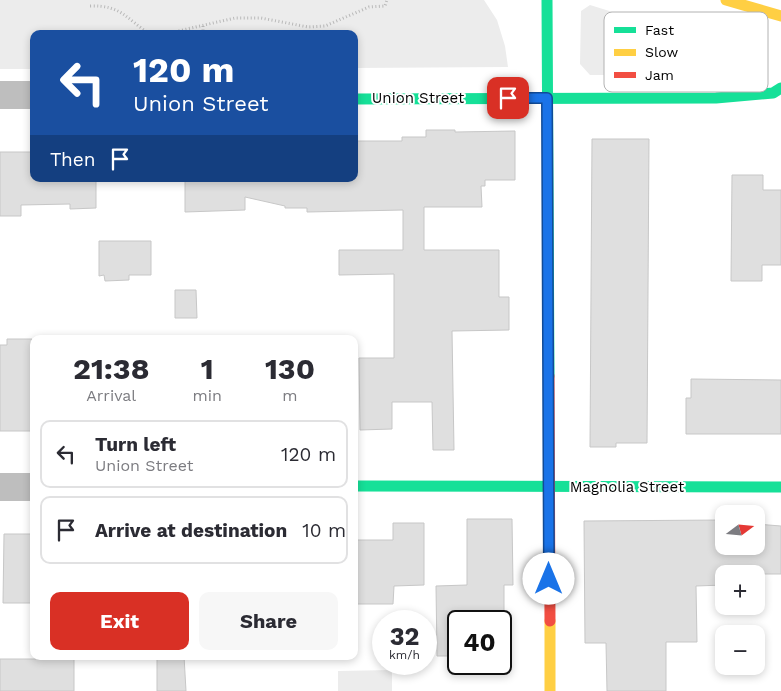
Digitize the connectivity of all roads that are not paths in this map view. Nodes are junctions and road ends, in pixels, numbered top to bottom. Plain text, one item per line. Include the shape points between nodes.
1 (547, 0) edge
2 (726, 0) edge
3 (767, 12) edge
4 (768, 12) edge
5 (781, 16) edge
6 (781, 88) edge
7 (0, 95) edge
8 (30, 95) edge
9 (547, 98) junction
10 (358, 99) edge
11 (358, 486) edge
12 (548, 486) junction
13 (0, 487) edge
14 (30, 487) edge
15 (781, 487) edge
16 (550, 691) edge

1 - 9 street
2 - 3 street
4 - 5 street
6 - 9 street, Union Street via 773,93 716,98
7 - 8 street
9 - 10 street, Union Street
9 - 12 street
11 - 12 street, Magnolia Street
12 - 15 street, Magnolia Street
12 - 16 street
13 - 14 street

